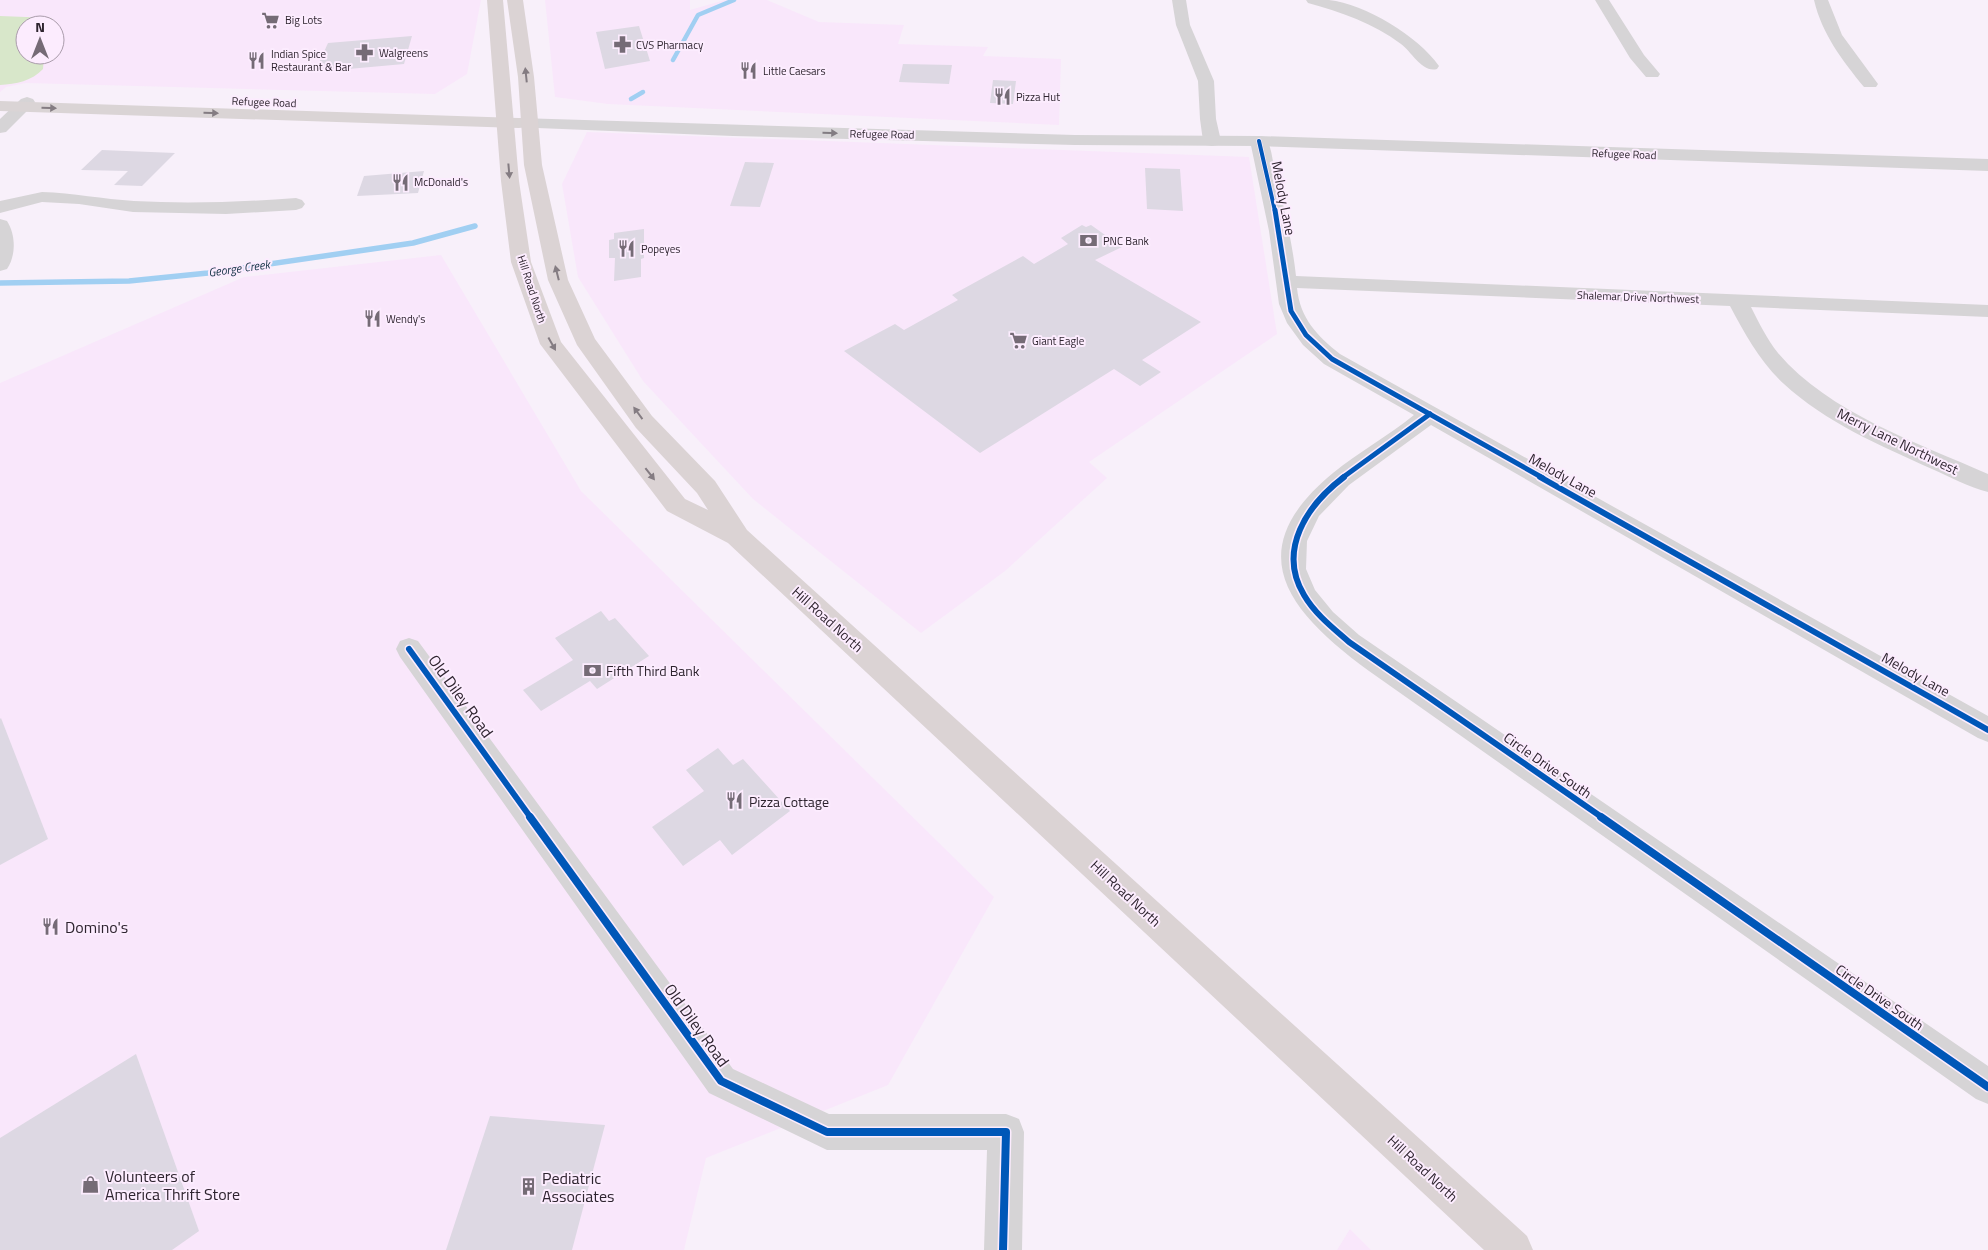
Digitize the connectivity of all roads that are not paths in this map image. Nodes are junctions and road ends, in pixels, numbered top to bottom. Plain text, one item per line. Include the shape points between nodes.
1 (495, 0) edge
2 (516, 0) edge
3 (1179, 0) edge
4 (1314, 0) edge
5 (1602, 0) edge
6 (1821, 0) edge
7 (1431, 66) dead end
8 (1652, 74) dead end
9 (1870, 84) dead end
10 (0, 93) edge
11 (25, 105) junction
12 (0, 106) edge
13 (517, 116) junction
14 (0, 128) edge
15 (1212, 138) junction
16 (1259, 141) junction
17 (1988, 165) edge
18 (296, 204) dead end
19 (0, 207) edge
20 (0, 225) edge
21 (0, 265) edge
22 (1287, 282) junction
23 (1737, 301) junction
24 (1988, 311) edge
25 (1430, 414) junction
26 (1988, 484) edge
27 (738, 537) junction
28 (410, 649) dead end
29 (1988, 730) edge
30 (1988, 1087) edge
31 (1003, 1250) edge
32 (1513, 1250) edge

1 - 13 highway, Hill Road North
13 -> 2 highway, Hill Road North via 526,77
3 - 15 street via 1183,25 1205,76
4 - 7 street via 1356,13 1383,26 1410,43
5 - 8 street via 1638,58
6 - 9 street via 1830,31
10 - 13 main road, Refugee Road
11 - 12 main road, Refugee Road
11 -> 13 main road, Refugee Road via 254,115
11 - 14 street
13 -> 15 main road, Refugee Road via 733,131
13 - 15 main road, Refugee Road via 805,125 820,120 884,122 1190,133
27 -> 13 highway, Hill Road North via 706,487 644,422 585,340 558,280 533,165
13 -> 27 highway, Hill Road North via 510,181 521,262 551,344 676,505
15 - 16 main road, Refugee Road
16 - 17 main road, Refugee Road
16 - 22 street, Melody Lane via 1272,191
18 - 19 street via 226,208 142,206 42,197
20 - 21 street via 5,250
22 - 23 street, Shalemar Drive Northwest
22 - 25 street, Melody Lane via 1292,316 1317,347 1357,375
23 - 24 street, Shalemar Drive Northwest
23 - 26 street, Merry Lane Northwest via 1772,359 1807,392 1872,430
25 - 29 street, Melody Lane
25 - 30 street, Circle Drive South via 1341,480 1320,500 1296,531 1292,552 1296,576 1307,601 1352,645
27 - 32 highway, Hill Road North
28 - 31 street, Old Diley Road via 721,1081 827,1132 1006,1132

